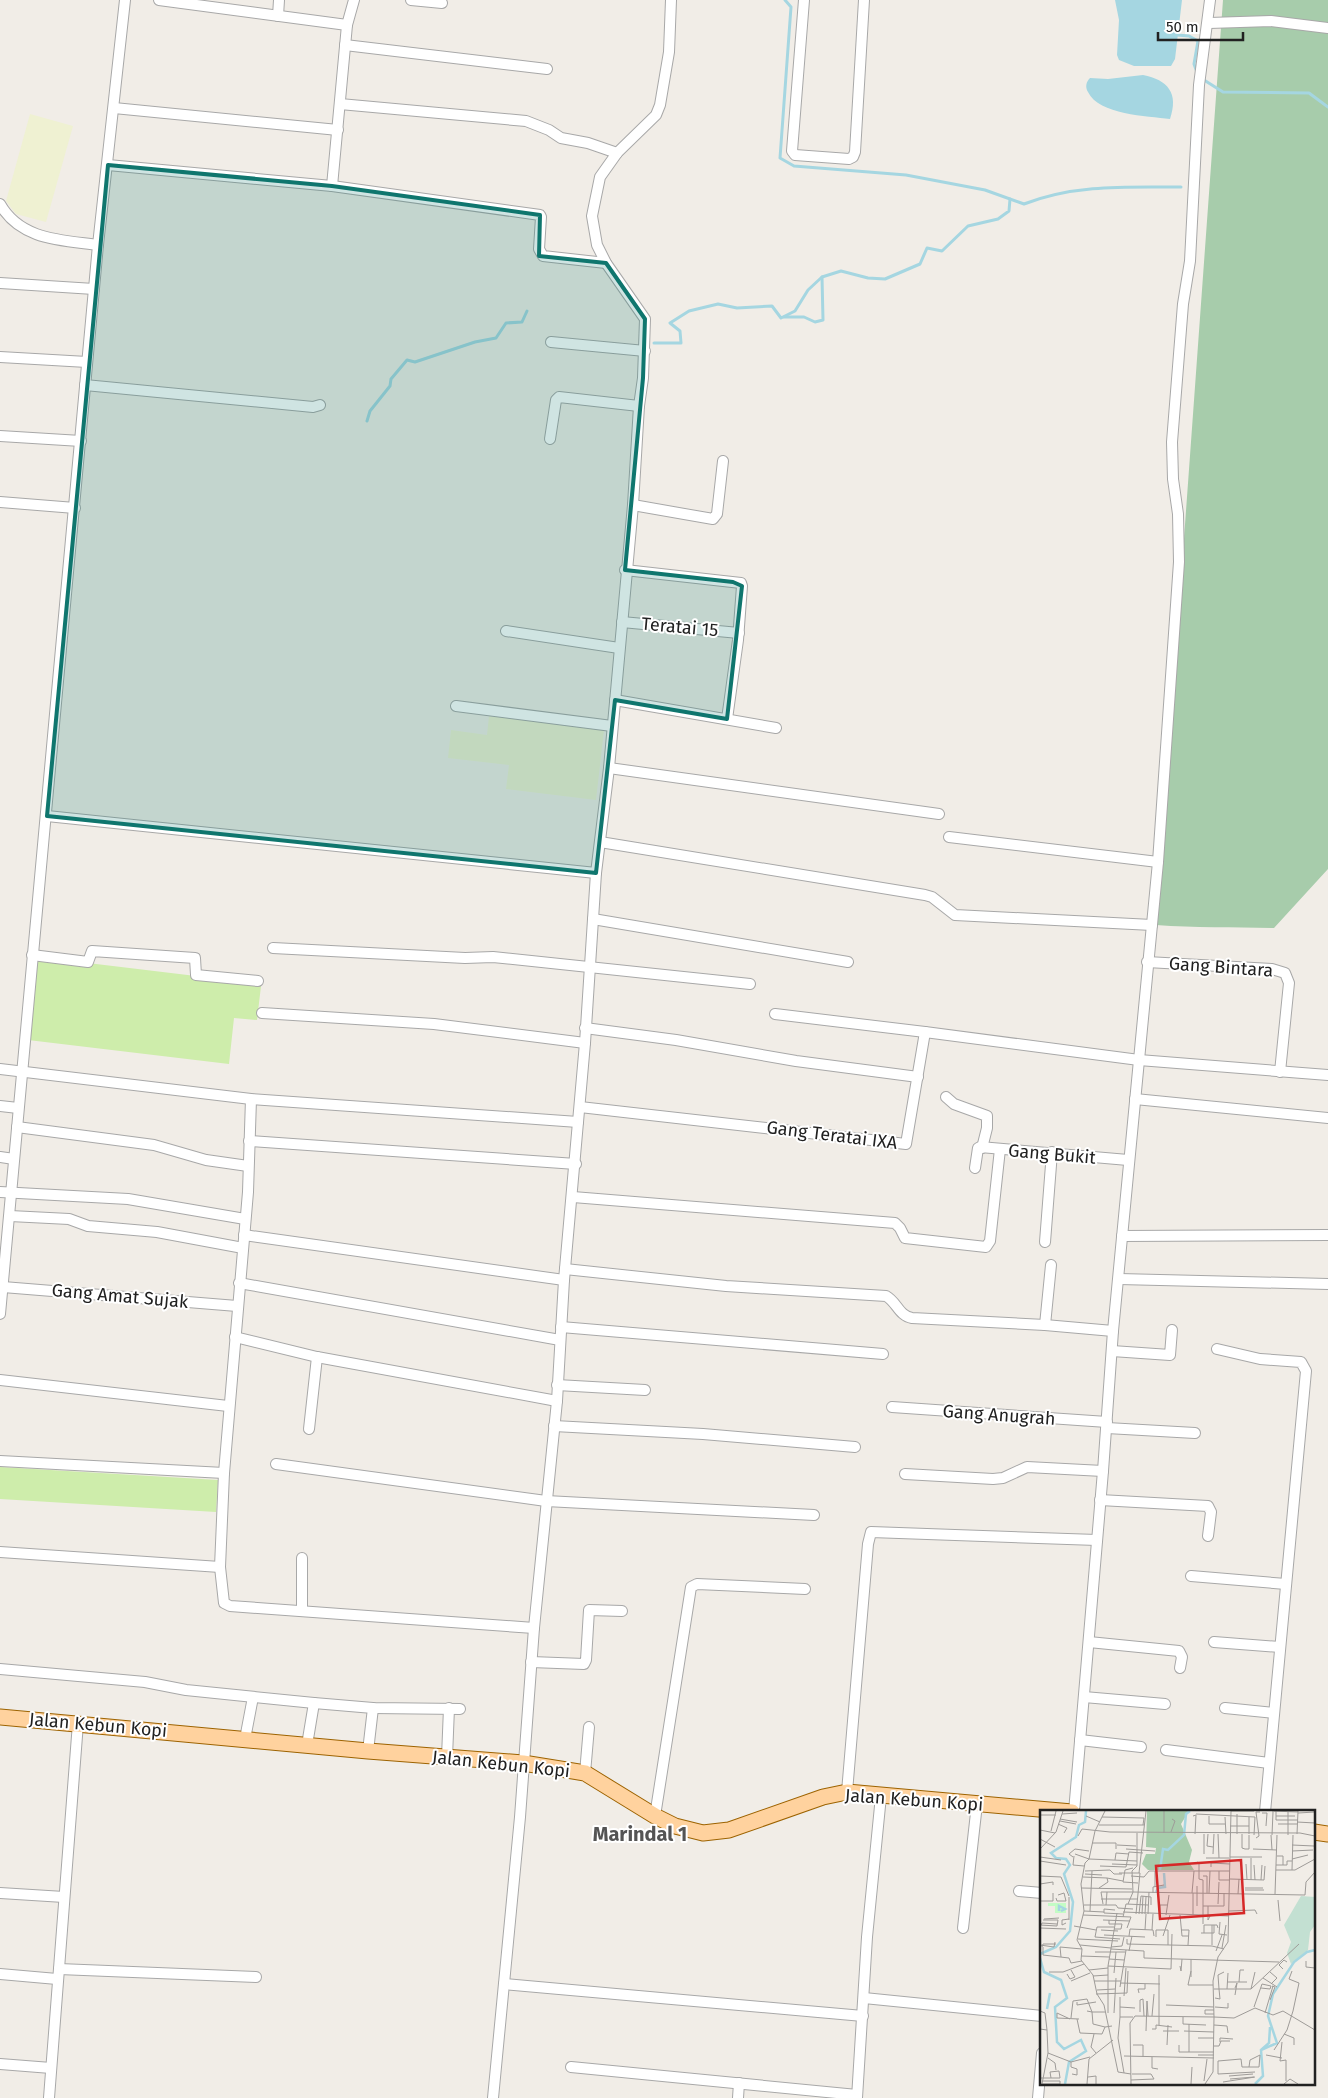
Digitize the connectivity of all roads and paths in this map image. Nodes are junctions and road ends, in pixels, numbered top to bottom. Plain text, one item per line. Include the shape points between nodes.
1 (125, 0) edge
2 (159, 0) edge
3 (279, 0) edge
4 (354, 0) edge
5 (411, 0) edge
6 (671, 0) edge
7 (804, 0) edge
8 (864, 0) edge
9 (1210, 0) edge
10 (198, 2) edge
11 (442, 3) dead end
12 (278, 16) junction
13 (1208, 23) junction
14 (347, 24) junction
15 (1328, 28) edge
16 (345, 44) junction
17 (547, 69) dead end
18 (340, 104) junction
19 (114, 108) junction
20 (338, 130) junction
21 (617, 153) junction
22 (108, 165) junction
23 (332, 186) junction
24 (0, 204) edge
25 (98, 245) junction
26 (606, 263) junction
27 (0, 283) edge
28 (94, 289) junction
29 (551, 342) dead end
30 (645, 351) junction
31 (0, 357) edge
32 (87, 362) junction
33 (85, 385) junction
34 (320, 405) dead end
35 (639, 406) junction
36 (0, 436) edge
37 (550, 439) dead end
38 (81, 441) junction
39 (723, 461) dead end
40 (0, 502) edge
41 (633, 506) junction
42 (75, 508) junction
43 (625, 570) junction
44 (622, 622) junction
45 (506, 631) dead end
46 (739, 633) junction
47 (619, 648) junction
48 (615, 700) junction
49 (456, 706) dead end
50 (727, 719) junction
51 (612, 726) junction
52 (776, 728) dead end
53 (609, 768) junction
54 (939, 814) dead end
55 (47, 816) junction
56 (949, 837) dead end
57 (600, 842) junction
58 (1158, 862) junction
59 (596, 873) junction
60 (593, 920) junction
61 (1152, 925) junction
62 (273, 948) dead end
63 (32, 955) junction
64 (848, 962) dead end
65 (1147, 962) junction
66 (590, 968) junction
67 (258, 981) dead end
68 (750, 984) dead end
69 (262, 1013) dead end
70 (775, 1014) dead end
71 (585, 1028) junction
72 (925, 1032) junction
73 (585, 1043) junction
74 (1139, 1060) junction
75 (0, 1069) edge
76 (21, 1072) junction
77 (1280, 1072) junction
78 (1328, 1075) edge
79 (918, 1077) junction
80 (946, 1097) dead end
81 (251, 1098) junction
82 (1135, 1099) junction
83 (0, 1106) edge
84 (580, 1107) junction
85 (18, 1108) junction
86 (1328, 1118) edge
87 (578, 1122) junction
88 (17, 1127) junction
89 (249, 1141) junction
90 (980, 1149) junction
91 (1000, 1149) junction
92 (1052, 1152) junction
93 (0, 1157) edge
94 (14, 1159) junction
95 (1128, 1160) junction
96 (576, 1164) junction
97 (248, 1166) junction
98 (975, 1168) dead end
99 (0, 1192) edge
100 (11, 1194) junction
101 (573, 1198) junction
102 (10, 1216) junction
103 (245, 1218) junction
104 (4, 1234) edge
105 (244, 1235) junction
106 (1328, 1235) edge
107 (1122, 1236) junction
108 (1045, 1242) dead end
109 (243, 1248) junction
110 (1051, 1265) dead end
111 (2, 1268) edge
112 (565, 1268) junction
113 (1119, 1278) junction
114 (564, 1280) junction
115 (239, 1283) junction
116 (1328, 1284) edge
117 (3, 1287) junction
118 (0, 1306) edge
119 (237, 1306) junction
120 (0, 1314) edge
121 (1045, 1325) junction
122 (561, 1327) junction
123 (1172, 1330) dead end
124 (1113, 1331) junction
125 (235, 1337) junction
126 (560, 1340) junction
127 (1217, 1349) dead end
128 (1112, 1351) junction
129 (883, 1354) dead end
130 (317, 1357) junction
131 (0, 1380) edge
132 (557, 1386) junction
133 (646, 1390) dead end
134 (557, 1400) junction
135 (228, 1406) junction
136 (892, 1407) dead end
137 (1107, 1425) junction
138 (554, 1426) junction
139 (309, 1428) dead end
140 (1194, 1432) dead end
141 (855, 1447) dead end
142 (0, 1461) edge
143 (276, 1464) dead end
144 (1103, 1471) junction
145 (224, 1473) junction
146 (905, 1474) dead end
147 (1100, 1500) junction
148 (546, 1501) junction
149 (814, 1515) dead end
150 (1208, 1536) dead end
151 (1097, 1540) junction
152 (0, 1552) edge
153 (302, 1558) dead end
154 (220, 1567) junction
155 (1190, 1576) dead end
156 (1286, 1584) junction
157 (805, 1590) dead end
158 (302, 1610) junction
159 (622, 1611) dead end
160 (534, 1628) junction
161 (1089, 1642) junction
162 (1214, 1642) dead end
163 (1280, 1647) junction
164 (531, 1662) junction
165 (1180, 1668) dead end
166 (0, 1669) edge
167 (252, 1697) junction
168 (1084, 1697) junction
169 (314, 1703) junction
170 (1165, 1704) dead end
171 (373, 1708) junction
172 (1225, 1708) dead end
173 (1274, 1713) junction
174 (0, 1717) edge
175 (78, 1723) junction
176 (589, 1727) dead end
177 (245, 1739) junction
178 (1080, 1740) junction
179 (307, 1745) junction
180 (1141, 1747) dead end
181 (1166, 1750) dead end
182 (368, 1751) junction
183 (447, 1757) junction
184 (523, 1763) junction
185 (1269, 1763) junction
186 (585, 1773) junction
187 (846, 1792) junction
188 (881, 1796) junction
189 (977, 1804) junction
190 (1049, 1810) edge
191 (1073, 1810) edge
192 (1264, 1810) edge
193 (655, 1816) junction
194 (1018, 1892) dead end
195 (0, 1893) edge
196 (1040, 1893) edge
197 (64, 1897) junction
198 (962, 1928) dead end
199 (0, 1974) edge
200 (58, 1974) junction
201 (256, 1977) dead end
202 (504, 1984) junction
203 (864, 1998) junction
204 (862, 2016) junction
205 (1040, 2016) edge
206 (0, 2064) edge
207 (571, 2067) dead end
208 (51, 2068) junction
209 (1040, 2076) edge
210 (739, 2083) junction
211 (857, 2096) edge
212 (49, 2098) edge
213 (493, 2098) edge
214 (738, 2098) edge
215 (1038, 2098) edge

1 - 19 street
2 - 10 street
3 - 12 street
4 - 14 street
5 - 11 street
6 - 21 street via 669,52 660,106 656,115
7 - 8 street via 792,151 795,154 848,159 855,152
9 - 13 street
10 - 12 street
12 - 14 street
13 - 15 street via 1271,21
13 - 58 street via 1199,85 1190,261 1183,304 1172,442 1179,562
14 - 16 street
16 - 17 street
16 - 18 street
18 - 20 street
18 - 21 street via 526,121 560,138 588,142
19 - 20 street
19 - 22 street
20 - 23 street
21 - 26 street via 598,180 592,216 597,245
22 - 23 street
22 - 25 street
23 - 26 street via 540,215 539,249 543,256
24 - 25 street via 8,218 46,238
25 - 28 street
26 - 30 street via 645,319
27 - 28 street
28 - 32 street
29 - 30 street
30 - 35 street
31 - 32 street
32 - 33 street
33 - 34 street via 314,407
33 - 38 street
35 - 37 street via 559,397
35 - 41 street
36 - 38 street
38 - 42 street
39 - 41 street via 717,514 713,519
40 - 42 street
41 - 43 street
42 - 55 street
43 - 44 street
43 - 46 street via 741,583
44 - 46 street, Teratai 15
44 - 47 street
45 - 47 street
46 - 50 street
47 - 48 street
48 - 50 street
48 - 51 street
49 - 51 street
50 - 52 street
51 - 53 street
53 - 54 street
53 - 57 street
55 - 59 street
55 - 63 street
56 - 58 street
57 - 59 street
57 - 61 street via 925,895 954,915
58 - 61 street
59 - 60 street
60 - 64 street
60 - 66 street
61 - 65 street
62 - 66 street via 493,957
63 - 67 street via 88,962 92,951 195,958 196,974
63 - 76 street
65 - 74 street
65 - 77 street, Gang Bintara via 1272,969 1285,973 1289,983
66 - 68 street
66 - 71 street
69 - 73 street via 434,1024
70 - 72 street
71 - 73 street
71 - 79 street
72 - 74 street
72 - 79 street, Gang Teratai IXA
73 - 84 street
74 - 77 street
74 - 82 street
75 - 76 street
76 - 81 street
76 - 85 street
77 - 78 street
79 - 84 street, Gang Teratai IXA via 906,1144
80 - 90 street via 954,1104 987,1116
81 - 87 street
81 - 89 street
82 - 86 street
82 - 95 street
83 - 85 street
84 - 87 street
85 - 88 street
87 - 96 street
88 - 94 street
88 - 97 street via 154,1145 206,1160
89 - 96 street
89 - 97 street
90 - 91 street, Gang Bukit
90 - 98 street
91 - 92 street, Gang Bukit
91 - 101 street via 990,1241 986,1247 905,1238 895,1223
92 - 95 street, Gang Bukit
92 - 108 street
93 - 94 street
94 - 100 street
95 - 107 street
96 - 101 street
97 - 103 street
99 - 100 street
100 - 102 street
100 - 103 street via 128,1198
101 - 112 street
102 - 104 street
102 - 109 street via 63,1218 88,1226 157,1232
103 - 105 street
104 - 111 street
105 - 109 street
105 - 114 street
106 - 107 street
107 - 113 street
109 - 115 street
110 - 121 street
111 - 117 street
112 - 114 street
112 - 121 street via 726,1286 886,1296 907,1317
113 - 116 street
113 - 124 street
114 - 122 street
115 - 119 street
115 - 126 street
117 - 118 street
117 - 119 street, Gang Amat Sujak
118 - 120 street
119 - 125 street
121 - 124 street
122 - 126 street
122 - 129 street
123 - 128 street via 1170,1355
124 - 128 street
125 - 130 street
125 - 135 street
126 - 132 street
127 - 156 street via 1260,1359 1293,1360 1301,1362 1306,1371
128 - 137 street
130 - 134 street
130 - 139 street
131 - 135 street
132 - 133 street
132 - 134 street
134 - 138 street
135 - 145 street
136 - 137 street, Gang Anugrah
137 - 140 street, Gang Anugrah
137 - 144 street
138 - 141 street
138 - 148 street
142 - 145 street
143 - 148 street
144 - 146 street via 1027,1467 993,1479
144 - 147 street
145 - 154 street
147 - 150 street via 1208,1506 1211,1512
147 - 151 street
148 - 149 street
148 - 160 street
151 - 161 street
151 - 187 street via 871,1532
152 - 154 street
153 - 158 street
154 - 158 street via 223,1598 227,1605
155 - 156 street
156 - 163 street
157 - 193 street via 697,1584 691,1587
158 - 160 street
159 - 164 street via 589,1610 584,1664
160 - 164 street
161 - 165 street via 1179,1651 1182,1657
161 - 168 street
162 - 163 street
163 - 173 street
164 - 184 street
166 - 167 street via 145,1682
167 - 169 street
167 - 177 street
168 - 170 street
168 - 178 street
169 - 171 street
169 - 179 street
171 - 182 street
171 - 183 street via 454,1709
172 - 173 street
173 - 185 street
174 - 175 main road, Jalan Kebun Kopi
175 - 177 main road, Jalan Kebun Kopi
175 - 197 street
176 - 186 street
177 - 179 main road, Jalan Kebun Kopi
178 - 180 street
178 - 191 street
179 - 182 main road, Jalan Kebun Kopi
181 - 185 street
182 - 183 main road, Jalan Kebun Kopi
183 - 184 main road, Jalan Kebun Kopi
184 - 186 main road, Jalan Kebun Kopi
184 - 202 street
185 - 192 street
186 - 193 main road, Jalan Kebun Kopi
187 - 188 main road, Jalan Kebun Kopi
187 - 193 main road, Jalan Kebun Kopi via 729,1830 703,1833 675,1826
188 - 189 main road, Jalan Kebun Kopi
188 - 203 street
189 - 190 main road, Jalan Kebun Kopi
189 - 198 street
194 - 196 street
195 - 197 street
197 - 200 street
199 - 200 street
200 - 201 street
200 - 208 street
202 - 204 street
202 - 213 street
203 - 204 street
203 - 205 street
204 - 211 street
206 - 208 street
207 - 210 street
208 - 212 street
209 - 215 street
210 - 211 street
210 - 214 street

